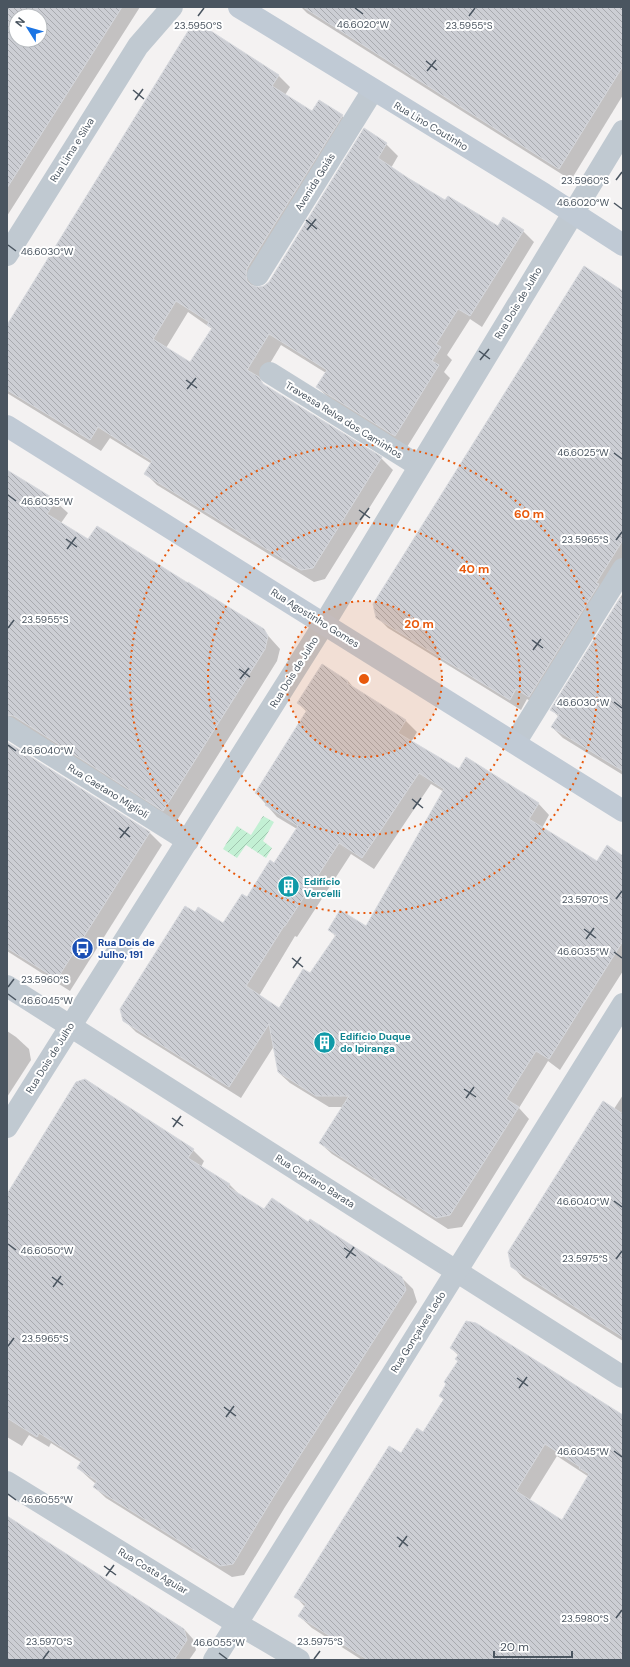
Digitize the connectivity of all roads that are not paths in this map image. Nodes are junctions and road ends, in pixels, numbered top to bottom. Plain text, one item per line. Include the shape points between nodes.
1 (153, 7) edge
2 (172, 7) edge
3 (239, 7) edge
4 (138, 46) junction
5 (373, 90) junction
6 (623, 131) edge
7 (572, 212) junction
8 (623, 245) edge
9 (7, 255) edge
10 (258, 275) dead end
11 (270, 373) dead end
12 (7, 426) edge
13 (419, 466) junction
14 (623, 570) edge
15 (324, 624) junction
16 (7, 728) edge
17 (515, 743) junction
18 (623, 811) edge
19 (188, 842) junction
20 (7, 986) edge
21 (623, 1004) edge
22 (70, 1026) junction
23 (7, 1127) edge
24 (457, 1271) junction
25 (623, 1377) edge
26 (7, 1482) edge
27 (236, 1624) junction
28 (214, 1660) edge
29 (299, 1660) edge

1 - 4 street, Rua Lima e Silva
2 - 4 street, Rua Lima e Silva
3 - 5 street, Rua Lino Coutinho
4 - 9 street, Rua Lima e Silva
5 - 7 street, Rua Lino Coutinho
5 - 10 street, Avenida Goiás
6 - 7 street, Rua Dois de Julho
7 - 8 street, Rua Lino Coutinho
7 - 13 street, Rua Dois de Julho
11 - 13 street, Travessa Relva dos Caminhos
12 - 15 street, Rua Agostinho Gomes
13 - 15 street, Rua Dois de Julho
14 - 17 street
15 - 17 street, Rua Agostinho Gomes
15 - 19 street, Rua Dois de Julho
16 - 19 street, Rua Caetano Miglioli
17 - 18 street, Rua Agostinho Gomes
19 - 22 street, Rua Dois de Julho
20 - 22 street, Rua Cipriano Barata
21 - 24 street, Rua Gonçalves Ledo
22 - 23 street, Rua Dois de Julho
22 - 24 street, Rua Cipriano Barata
24 - 25 street, Rua Cipriano Barata
24 - 27 street, Rua Gonçalves Ledo
26 - 27 street, Rua Costa Aguiar
27 - 28 street, Rua Gonçalves Ledo
27 - 29 street, Rua Costa Aguiar

